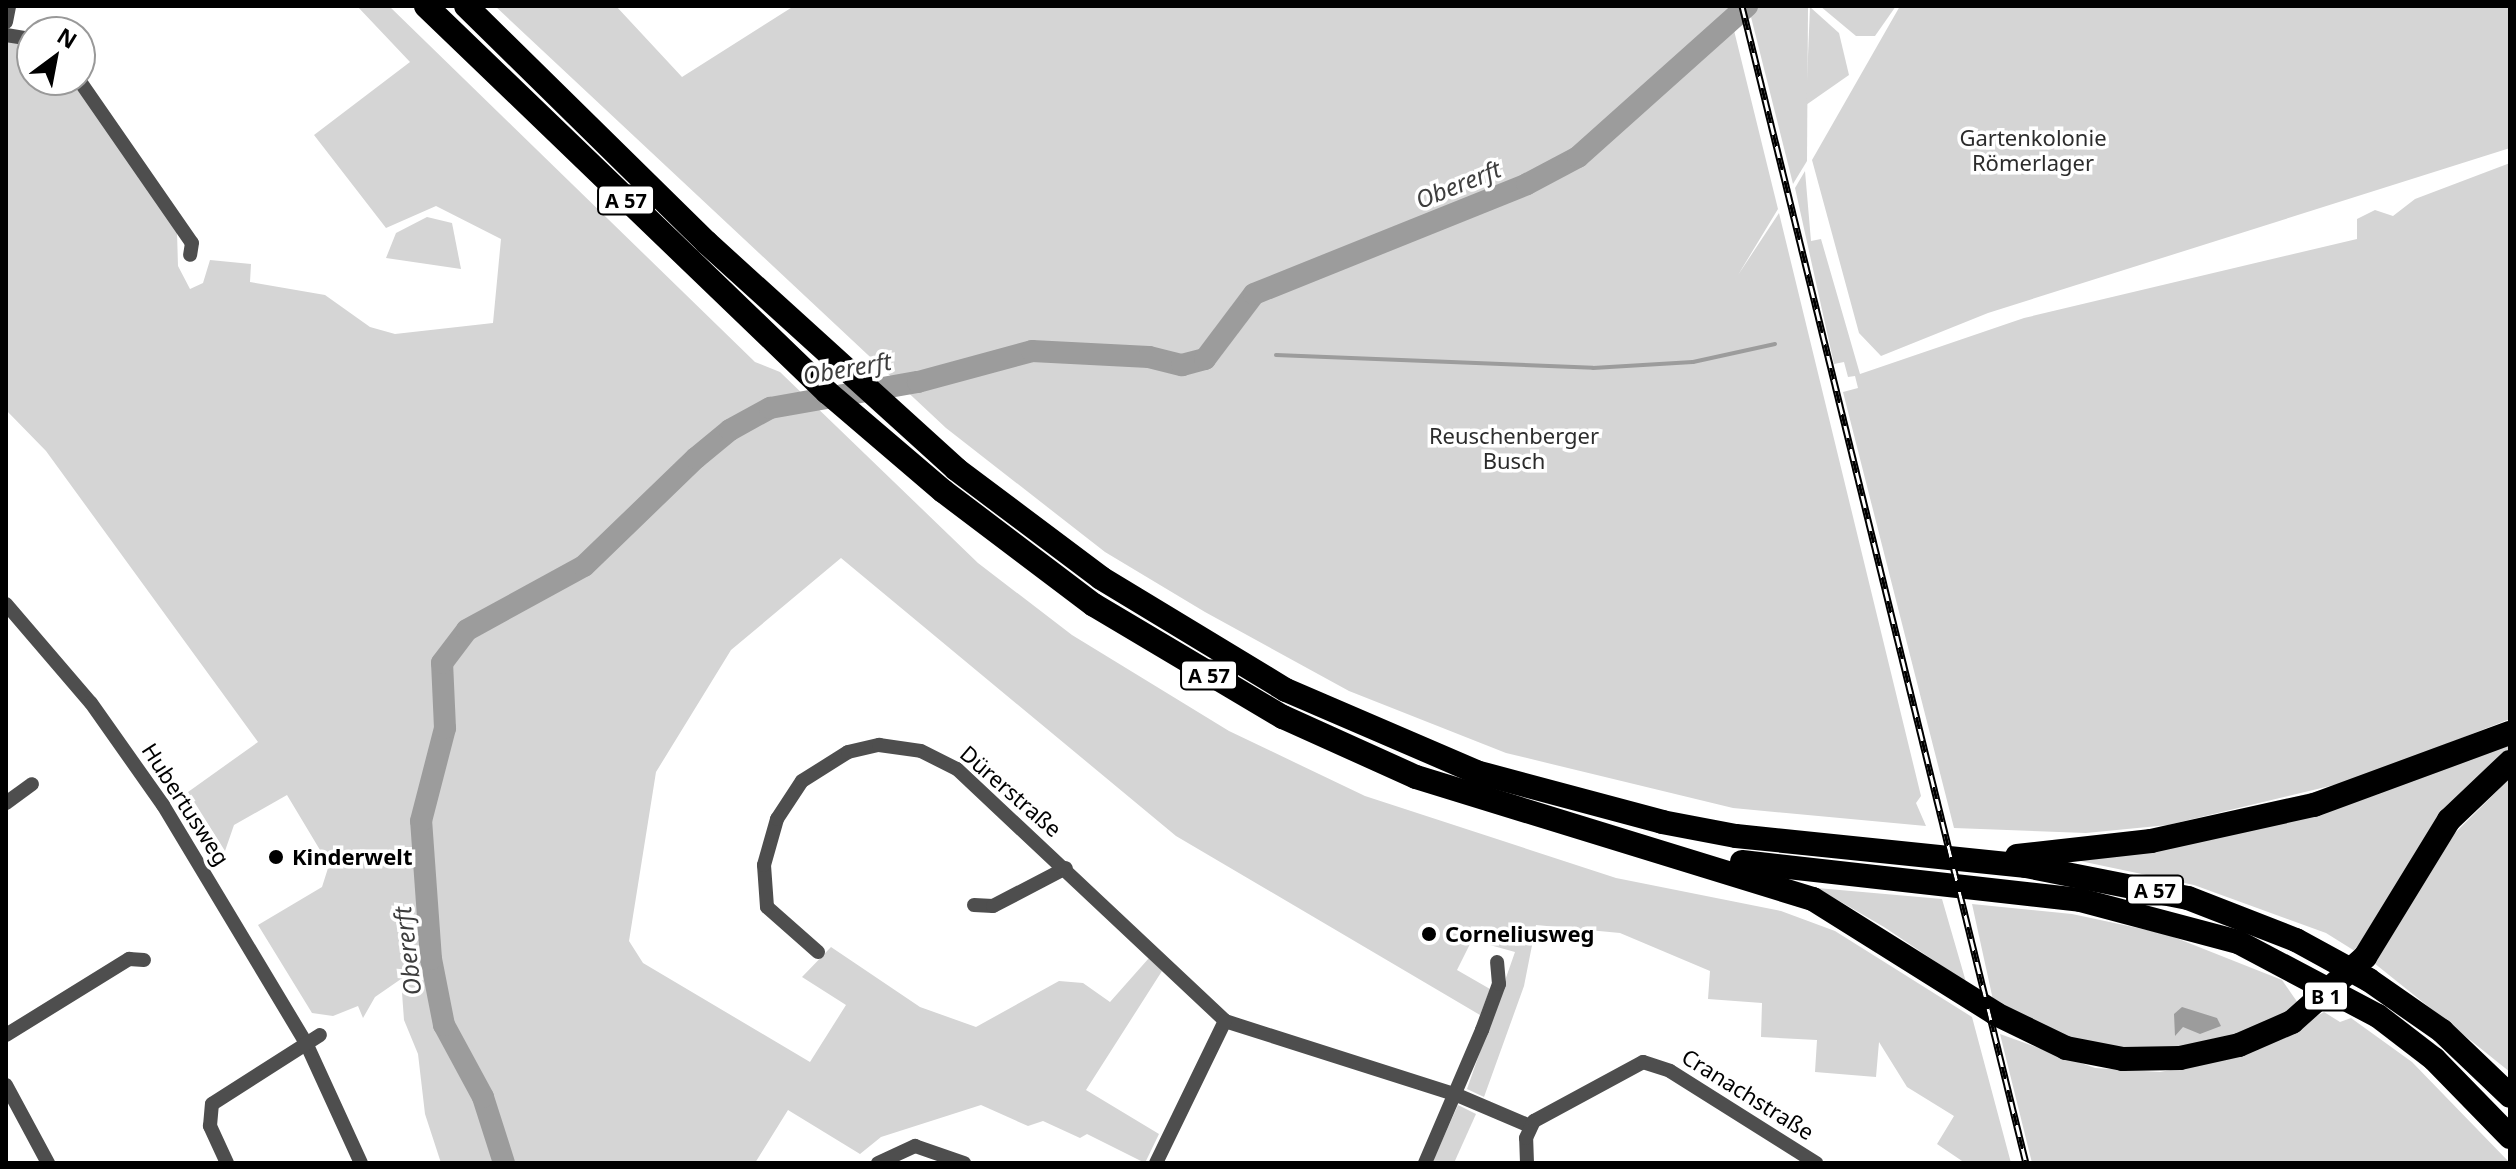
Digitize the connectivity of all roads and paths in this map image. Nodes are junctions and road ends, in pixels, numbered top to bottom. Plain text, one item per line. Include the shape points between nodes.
1 (9, 6) edge
2 (426, 6) edge
3 (466, 6) edge
4 (6, 22) edge
5 (6, 28) edge
6 (6, 35) edge
7 (90, 96) edge
8 (190, 255) dead end
9 (6, 604) edge
10 (2510, 733) edge
11 (2510, 762) edge
12 (32, 784) dead end
13 (6, 803) edge
14 (1640, 845) junction
15 (1963, 861) junction
16 (1066, 868) junction
17 (974, 905) dead end
18 (818, 952) dead end
19 (144, 960) dead end
20 (1497, 962) dead end
21 (1225, 1021) junction
22 (6, 1035) edge
23 (320, 1035) dead end
24 (306, 1043) junction
25 (6, 1085) edge
26 (2507, 1093) edge
27 (1457, 1095) junction
28 (1530, 1126) junction
29 (2510, 1137) edge
30 (48, 1163) edge
31 (227, 1163) edge
32 (361, 1163) edge
33 (878, 1163) edge
34 (964, 1163) edge
35 (1156, 1163) edge
36 (1425, 1163) edge
37 (1527, 1163) edge
38 (1816, 1163) edge

1 - 4 street
2 - 14 highway, A 57 via 827,392 1016,549 1182,660 1348,749 1525,815
3 - 15 highway, A 57 via 894,417 1015,516 1191,637 1353,722 1528,789 1736,836
5 - 6 street
7 - 8 street via 192,243
9 - 24 street, Hubertusweg via 125,749
10 - 15 highway via 2314,805 2211,830
11 - 14 highway, B 1 via 2449,820 2365,957 2292,1022 2239,1045 2161,1060 2096,1055 2044,1040 1813,899
12 - 13 street
14 - 29 highway, A 57 via 2080,900 2174,921 2316,979 2350,999 2434,1059
15 - 26 highway, A 57 via 2094,877 2188,898 2336,960 2442,1031
16 - 17 street, Dürerstraße via 993,906
16 - 18 street, Dürerstraße via 947,762 893,745 848,752 793,792 766,854 767,907
16 - 21 street, Dürerstraße
19 - 22 street via 129,959
20 - 27 street via 1499,984
21 - 27 street, Dürerstraße
21 - 35 street
23 - 24 street
24 - 31 street via 212,1104 210,1126
24 - 32 street, Hubertusweg
25 - 30 street
27 - 28 street
27 - 36 street
28 - 37 street
28 - 38 street, Cranachstraße via 1632,1064 1649,1062
33 - 34 street via 915,1146

